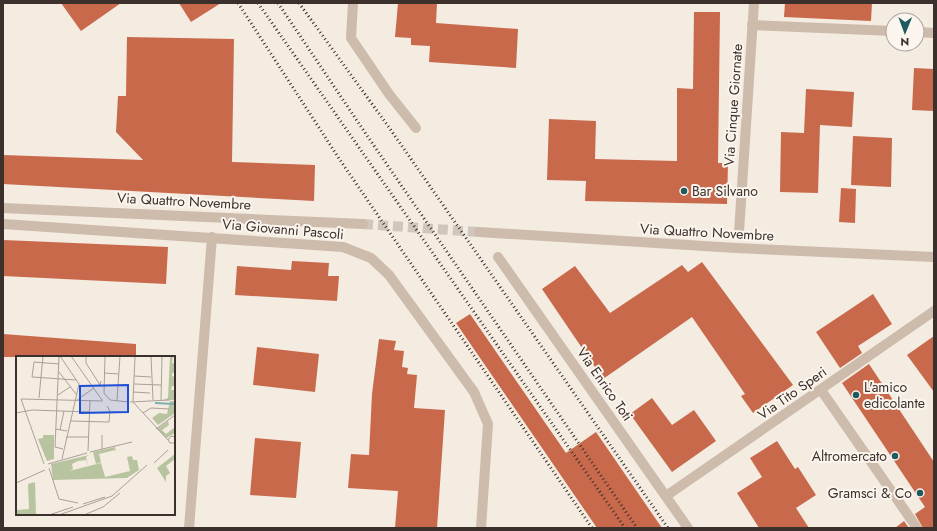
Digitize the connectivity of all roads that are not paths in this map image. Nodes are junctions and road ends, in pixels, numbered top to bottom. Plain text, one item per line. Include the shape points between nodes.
1 (353, 3) edge
2 (754, 3) edge
3 (752, 25) junction
4 (885, 31) edge
5 (416, 128) dead end
6 (3, 208) edge
7 (3, 224) edge
8 (363, 224) tunnel mouth
9 (479, 232) tunnel mouth
10 (739, 232) dead end
11 (212, 237) junction
12 (498, 257) dead end
13 (934, 257) edge
14 (934, 311) edge
15 (821, 390) junction
16 (666, 496) junction
17 (189, 528) edge
18 (481, 528) edge
19 (688, 528) edge
20 (917, 528) edge

1 - 5 street via 351,38
2 - 3 street, Via Cinque Giornate
3 - 4 street
3 - 10 street, Via Cinque Giornate
6 - 8 street, Via Quattro Novembre
7 - 11 street, Via Giovanni Pascoli
9 - 13 street, Via Quattro Novembre
11 - 17 street
11 - 18 street, Via Giovanni Pascoli via 343,247 371,258 389,275 474,392 488,424
12 - 16 street, Via Enrico Toti
14 - 15 street, Via Tito Speri
15 - 16 street, Via Tito Speri
15 - 20 street
16 - 19 street, Via Enrico Toti

